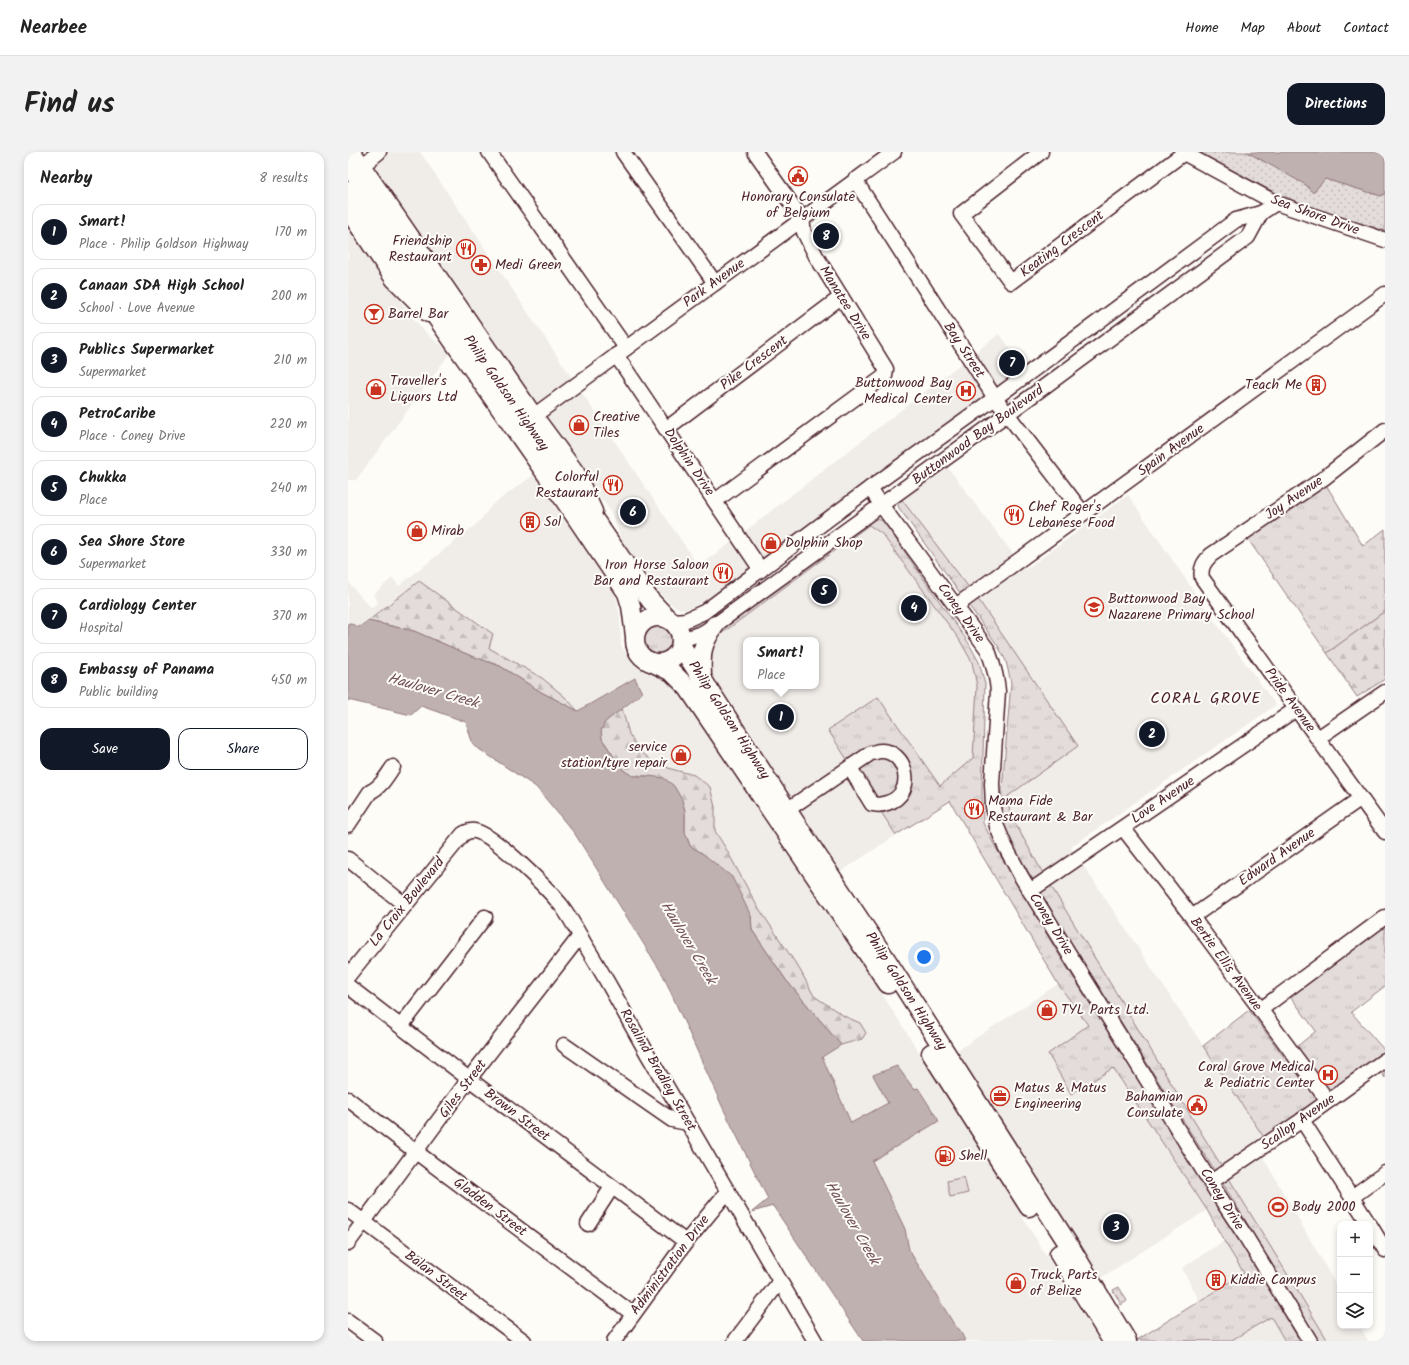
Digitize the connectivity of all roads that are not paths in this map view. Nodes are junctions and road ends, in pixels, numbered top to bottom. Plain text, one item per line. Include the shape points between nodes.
1 (354, 152) edge
2 (379, 152) edge
3 (489, 152) edge
4 (623, 152) edge
5 (755, 152) edge
6 (1041, 152) edge
7 (1183, 152) edge
8 (890, 153) edge
9 (355, 165) edge
10 (855, 180) junction
11 (348, 191) edge
12 (1276, 203) junction
13 (348, 213) edge
14 (1261, 214) junction
15 (802, 219) junction
16 (1385, 240) edge
17 (714, 283) junction
18 (841, 297) junction
19 (1384, 297) edge
20 (448, 336) junction
21 (621, 351) junction
22 (995, 398) junction
23 (1007, 414) junction
24 (535, 415) junction
25 (666, 429) junction
26 (1385, 430) edge
27 (870, 488) junction
28 (716, 501) junction
29 (881, 505) junction
30 (1084, 513) junction
31 (610, 542) junction
32 (1202, 566) joint
33 (761, 570) junction
34 (956, 606) junction
35 (670, 620) junction
36 (715, 625) junction
37 (635, 636) junction
38 (682, 642) junction
39 (649, 661) junction
40 (702, 677) junction
41 (1385, 692) edge
42 (1296, 709) junction
43 (1318, 738) junction
44 (393, 767) dead end
45 (850, 768) dead end
46 (1361, 798) junction
47 (787, 810) junction
48 (348, 825) edge
49 (1123, 828) junction
50 (1384, 829) edge
51 (468, 831) joint
52 (348, 859) edge
53 (1030, 891) junction
54 (405, 904) junction
55 (485, 917) dead end
56 (1192, 917) junction
57 (1385, 917) edge
58 (580, 936) junction
59 (348, 976) edge
60 (348, 986) edge
61 (1260, 1010) junction
62 (401, 1026) junction
63 (564, 1045) dead end
64 (1385, 1060) edge
65 (469, 1079) junction
66 (348, 1099) edge
67 (1328, 1101) junction
68 (1302, 1120) junction
69 (688, 1123) junction
70 (416, 1152) junction
71 (1385, 1173) edge
72 (1211, 1182) junction
73 (612, 1186) junction
74 (728, 1191) junction
75 (1352, 1197) junction
76 (348, 1210) edge
77 (1367, 1221) edge
78 (363, 1222) junction
79 (588, 1224) dead end
80 (1373, 1230) edge
81 (686, 1242) junction
82 (348, 1243) edge
83 (1385, 1250) edge
84 (780, 1281) junction
85 (633, 1314) junction
86 (348, 1321) edge
87 (375, 1341) edge
88 (524, 1341) edge
89 (614, 1341) edge
90 (735, 1341) edge
91 (815, 1341) edge
92 (1112, 1341) edge
93 (1128, 1341) edge
94 (1310, 1341) edge

1 - 9 street
2 - 9 street
3 - 21 street, Dolphin Drive
4 - 17 street
5 - 15 street, Manatee Drive
6 - 7 street, Keating Crescent via 961,214 1011,282
7 - 12 street, Sea Shore Drive
8 - 10 street, Park Avenue
9 - 24 street
9 - 31 main road, Philip Goldson Highway
10 - 15 street, Park Avenue
10 - 22 street, Bay Street
11 - 20 main road, Philip Goldson Highway
12 - 14 street, Buttonwood Bay Boulevard
12 - 16 street, Sea Shore Drive
13 - 20 street via 393,280
14 - 22 street, Buttonwood Bay Boulevard via 1236,220
14 - 23 street, Buttonwood Bay Boulevard via 1248,237
15 - 17 street, Park Avenue
15 - 18 street, Manatee Drive via 804,232 816,256
17 - 21 street, Park Avenue
18 - 25 street, Pike Crescent
18 - 28 street, Manatee Drive via 887,373
19 - 30 street, Spain Avenue
20 - 37 main road, Philip Goldson Highway via 627,593
21 - 24 street, Park Avenue
21 - 25 street, Dolphin Drive
22 - 23 street, Bay Street
22 - 27 street, Buttonwood Bay Boulevard
23 - 29 street, Buttonwood Bay Boulevard
23 - 30 street, Bay Street
24 - 31 street via 577,472
25 - 28 street, Dolphin Drive
26 - 32 street, Joy Avenue via 1324,478 1211,555
27 - 29 street, Coney Drive
27 - 33 street, Buttonwood Bay Boulevard
28 - 33 street, Dolphin Drive
29 - 34 street, Coney Drive
29 - 36 street, Buttonwood Bay Boulevard
30 - 34 street, Spain Avenue
31 - 35 main road, Philip Goldson Highway via 650,600
32 - 42 street, Pride Avenue via 1202,578
33 - 35 street, Buttonwood Bay Boulevard via 704,612 686,620
34 - 53 street, Coney Drive via 988,650 998,677 993,807 997,827 1005,846
35 - 37 main road via 660,616 646,619 637,629
35 - 38 main road via 678,627
36 - 38 street, Buttonwood Bay Boulevard
36 - 40 main road via 703,647
37 - 39 main road via 638,651
38 - 39 main road via 679,651 669,660 663,663
38 - 40 main road, Philip Goldson Highway via 688,657
39 - 92 main road, Philip Goldson Highway via 672,672 688,688 882,976
40 - 47 main road, Philip Goldson Highway
41 - 43 street
42 - 43 street, Pride Avenue
42 - 49 street, Love Avenue
43 - 46 street, Pride Avenue
44 - 48 street via 382,784 370,792
45 - 47 street
46 - 50 street, Pride Avenue
46 - 56 street, Edward Avenue
47 - 93 main road, Philip Goldson Highway via 886,959
49 - 53 street, Love Avenue
49 - 56 street, Bertie Ellis Avenue
51 - 54 street, La Croix Boulevard via 459,837
51 - 58 street, Rosalind Bradley Street via 487,836 537,879 561,906
52 - 54 street
53 - 72 street, Coney Drive
54 - 59 street, La Croix Boulevard
55 - 62 street
56 - 61 street, Bertie Ellis Avenue
57 - 61 street
58 - 65 street, Giles Street
58 - 69 street, Rosalind Bradley Street
60 - 62 street, Brown Street
61 - 67 street, Bertie Ellis Avenue
62 - 65 street, Brown Street
63 - 69 street via 672,1120
64 - 67 street, Scallop Avenue
65 - 70 street, Giles Street
65 - 73 street, Brown Street
66 - 70 street, Gladden Street
67 - 68 street, Scallop Avenue
68 - 72 street, Scallop Avenue
68 - 75 street
69 - 74 street, Rosalind Bradley Street
70 - 78 street, Giles Street
70 - 85 street, Gladden Street
71 - 75 street
72 - 94 street, Coney Drive
73 - 79 street
73 - 81 street, Brown Street
74 - 81 street, Administration Drive
74 - 84 street, Rosalind Bradley Street
75 - 77 street
76 - 78 street, Balan Street
78 - 82 street, Giles Street
78 - 88 street, Balan Street
80 - 83 street
81 - 85 street, Administration Drive
84 - 90 street
84 - 91 street, Rosalind Bradley Street
85 - 89 street, Administration Drive
86 - 87 street

